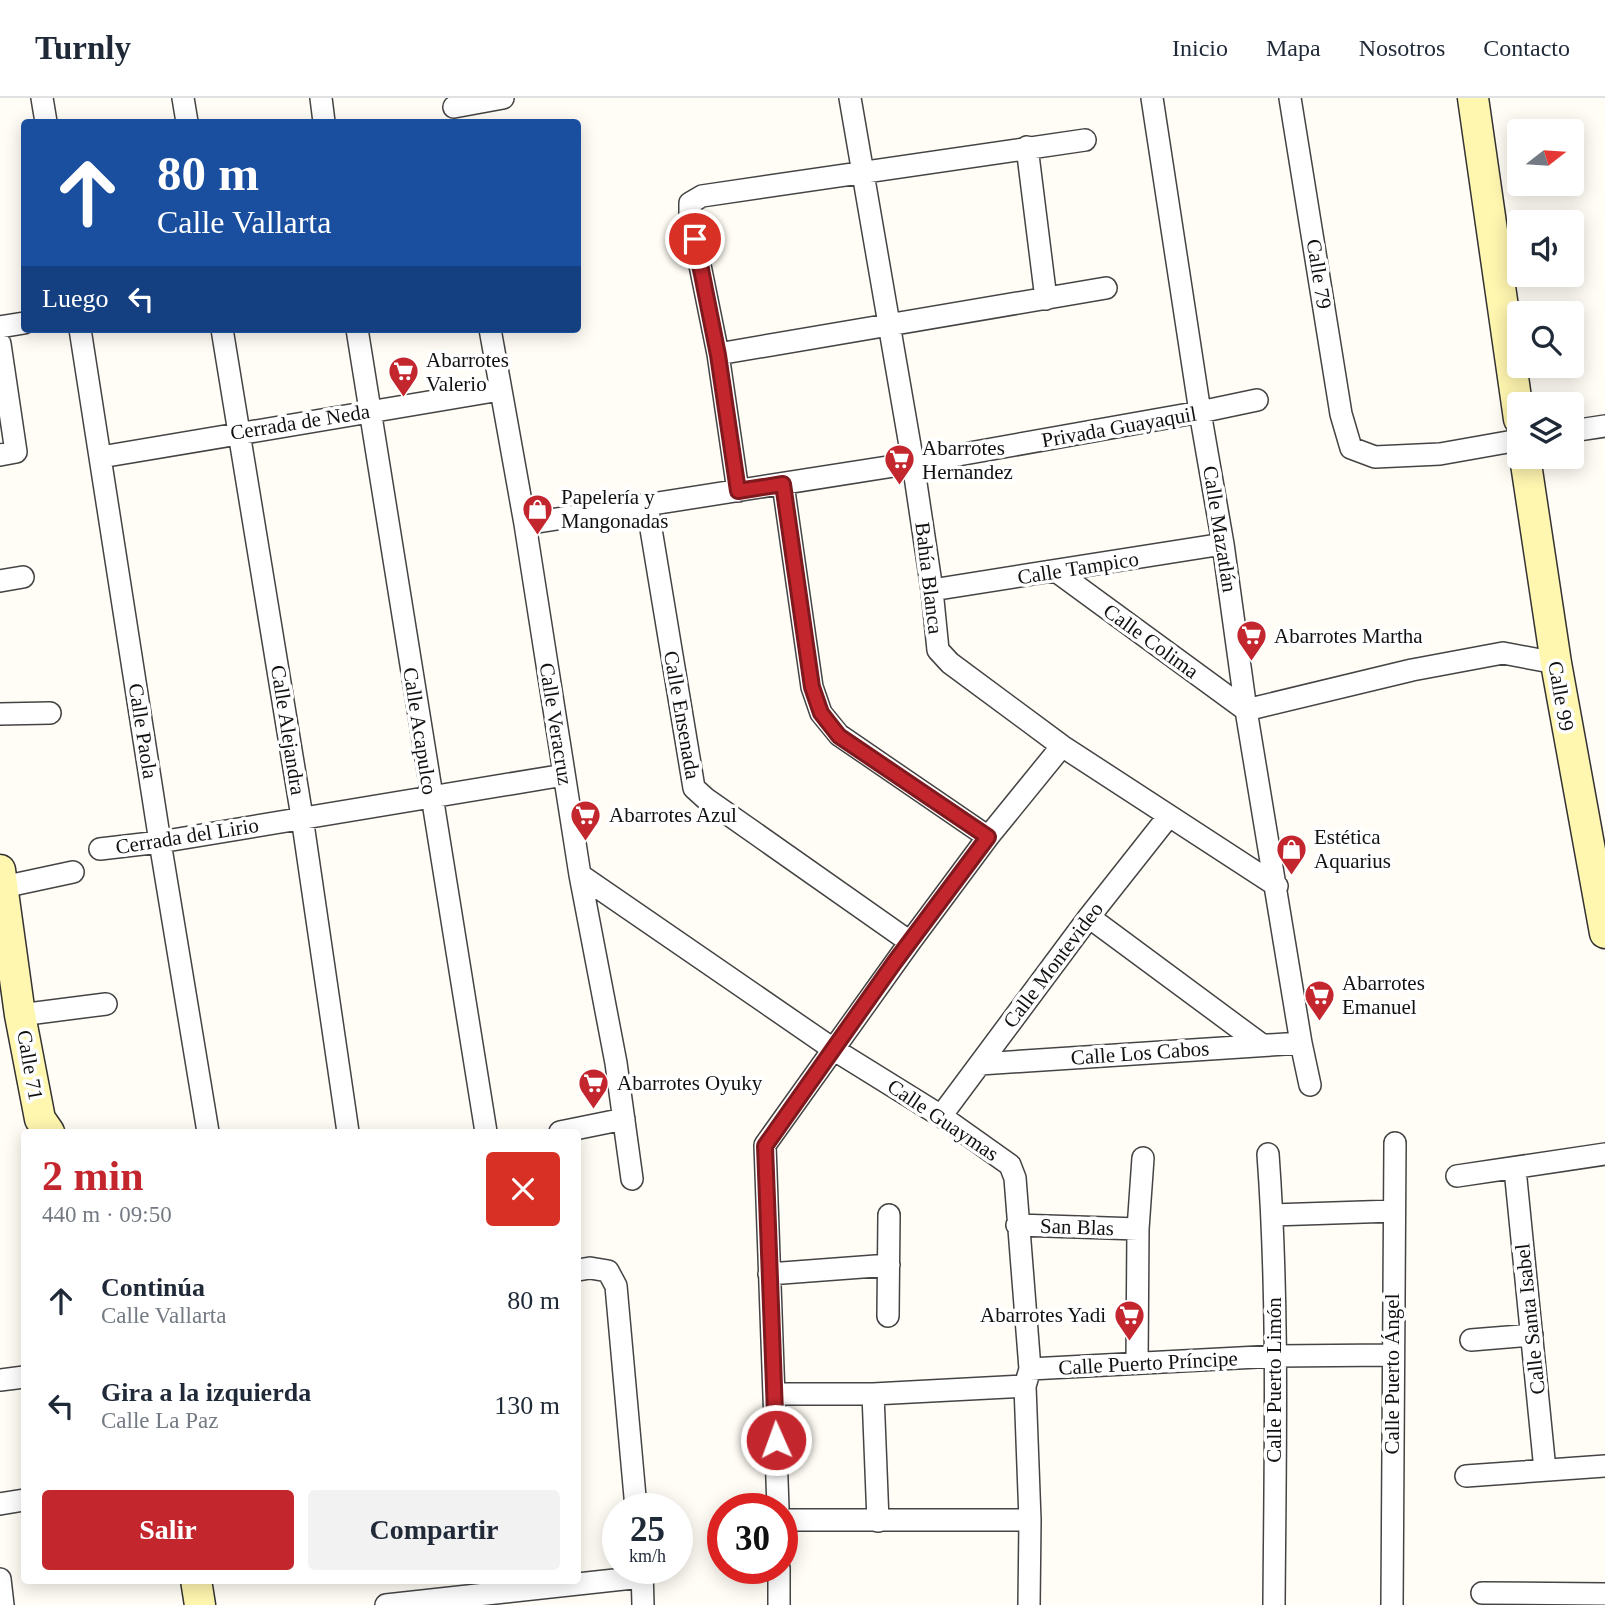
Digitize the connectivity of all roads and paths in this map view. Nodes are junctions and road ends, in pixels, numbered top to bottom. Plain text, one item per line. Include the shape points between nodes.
1 (42, 98) edge
2 (183, 98) edge
3 (321, 98) edge
4 (503, 98) edge
5 (850, 98) edge
6 (1152, 98) edge
7 (1290, 98) edge
8 (1473, 98) edge
9 (454, 109) edge
10 (46, 119) edge
11 (186, 119) edge
12 (324, 119) edge
13 (1085, 140) dead end
14 (1027, 147) junction
15 (864, 173) junction
16 (1106, 288) dead end
17 (1046, 299) junction
18 (21, 324) edge
19 (890, 326) junction
20 (0, 327) edge
21 (81, 333) edge
22 (223, 333) edge
23 (358, 333) edge
24 (491, 333) edge
25 (0, 344) edge
26 (718, 355) junction
27 (500, 390) junction
28 (1515, 392) edge
29 (1257, 400) dead end
30 (369, 411) junction
31 (1200, 412) junction
32 (1605, 426) edge
33 (1584, 429) edge
34 (239, 432) junction
35 (1507, 442) edge
36 (8, 453) edge
37 (101, 457) junction
38 (913, 464) junction
39 (1527, 469) edge
40 (783, 484) junction
41 (738, 491) junction
42 (647, 505) junction
43 (525, 524) junction
44 (1223, 544) junction
45 (1056, 572) junction
46 (23, 577) dead end
47 (0, 581) edge
48 (932, 590) junction
49 (1556, 663) junction
50 (1247, 710) junction
51 (50, 713) dead end
52 (0, 714) edge
53 (1062, 746) junction
54 (564, 775) junction
55 (430, 797) junction
56 (302, 817) junction
57 (1168, 817) junction
58 (988, 837) junction
59 (160, 842) junction
60 (100, 849) dead end
61 (73, 872) dead end
62 (580, 875) junction
63 (2, 878) edge
64 (1277, 886) junction
65 (1089, 917) junction
66 (3, 924) edge
67 (1605, 933) edge
68 (910, 942) junction
69 (106, 1004) dead end
70 (20, 1015) junction
71 (1301, 1043) junction
72 (1262, 1045) junction
73 (833, 1049) junction
74 (980, 1064) junction
75 (1310, 1085) dead end
76 (941, 1116) junction
77 (624, 1119) junction
78 (47, 1129) edge
79 (208, 1129) edge
80 (348, 1129) edge
81 (485, 1129) edge
82 (575, 1129) edge
83 (1395, 1143) dead end
84 (1268, 1154) dead end
85 (1605, 1154) edge
86 (1143, 1158) dead end
87 (1515, 1169) junction
88 (1457, 1176) dead end
89 (632, 1179) dead end
90 (1394, 1211) junction
91 (889, 1215) dead end
92 (1272, 1215) junction
93 (1017, 1225) junction
94 (1138, 1229) junction
95 (889, 1265) junction
96 (581, 1270) edge
97 (769, 1274) junction
98 (888, 1316) dead end
99 (1532, 1335) junction
100 (1471, 1340) dead end
101 (1392, 1355) junction
102 (1275, 1356) junction
103 (1137, 1363) junction
104 (21, 1377) edge
105 (1028, 1378) junction
106 (0, 1380) edge
107 (775, 1394) junction
108 (873, 1394) junction
109 (1605, 1466) edge
110 (1545, 1470) junction
111 (1466, 1476) dead end
112 (635, 1493) edge
113 (778, 1493) edge
114 (21, 1500) edge
115 (0, 1504) edge
116 (798, 1520) edge
117 (1030, 1520) junction
118 (877, 1521) junction
119 (602, 1578) edge
120 (0, 1579) edge
121 (581, 1580) edge
122 (546, 1584) edge
123 (642, 1584) edge
124 (779, 1584) edge
125 (1482, 1593) dead end
126 (458, 1594) edge
127 (1605, 1594) edge
128 (3, 1605) edge
129 (386, 1605) edge
130 (643, 1605) edge
131 (779, 1605) edge
132 (1029, 1605) edge
133 (1274, 1605) edge
134 (1392, 1605) edge

1 - 10 street
2 - 11 street
3 - 12 street
4 - 9 street
5 - 15 street, Bahía Blanca
6 - 31 street, Calle Mazatlán
7 - 35 street, Calle 79 via 1350,449 1375,457 1440,454
8 - 28 street
13 - 14 street
14 - 15 street
14 - 17 street
15 - 19 street, Bahía Blanca
15 - 26 street via 702,196 690,203
16 - 17 street
17 - 19 street
18 - 20 street
19 - 26 street
19 - 38 street, Bahía Blanca
21 - 37 street, Calle Paola
22 - 34 street, Calle Alejandra
23 - 30 street, Calle Acapulco
24 - 27 street, Calle Veracruz
25 - 36 street
26 - 41 street
27 - 30 street, Cerrada de Neda
27 - 43 street, Calle Veracruz
29 - 31 street, Privada Guayaquil
30 - 34 street, Cerrada de Neda
30 - 55 street, Calle Acapulco
31 - 38 street, Privada Guayaquil
31 - 44 street, Calle Mazatlán
32 - 33 street
34 - 37 street, Cerrada de Neda
34 - 56 street, Calle Alejandra
37 - 59 street, Calle Paola
38 - 40 street, Privada Guayaquil
38 - 48 street, Bahía Blanca
39 - 49 street, Calle 99
40 - 41 street, Privada Guayaquil
40 - 58 street via 812,687 821,713 839,736
41 - 42 street, Privada Guayaquil
42 - 43 street, Privada Guayaquil
42 - 68 street, Calle Ensenada via 694,788
43 - 54 street, Calle Veracruz
44 - 45 street, Calle Tampico
44 - 50 street, Calle Mazatlán
45 - 48 street, Calle Tampico
45 - 50 street, Calle Colima
46 - 47 street
48 - 53 street, Bahía Blanca via 938,650
49 - 50 street via 1503,653
49 - 67 street, Calle 99
50 - 64 street, Calle Mazatlán
51 - 52 street
53 - 57 street, Bahía Blanca
53 - 58 street
54 - 55 street, Cerrada del Lirio
54 - 62 street, Calle Veracruz
55 - 56 street, Cerrada del Lirio
55 - 81 street, Calle Acapulco
56 - 59 street, Cerrada del Lirio
56 - 80 street, Calle Alejandra
57 - 64 street, Bahía Blanca
57 - 65 street, Calle Montevideo
58 - 68 street
59 - 60 street, Cerrada del Lirio
59 - 79 street, Calle Paola
61 - 63 street
62 - 73 street, Calle Guaymas
62 - 77 street, Calle Veracruz
63 - 66 street, Calle 71
64 - 71 street, Calle Mazatlán
65 - 72 street
65 - 74 street, Calle Montevideo
66 - 70 street, Calle 71
68 - 73 street
69 - 70 street
70 - 78 street, Calle 71 via 40,1119
71 - 72 street, Calle Los Cabos
71 - 75 street, Calle Mazatlán
72 - 74 street, Calle Los Cabos
73 - 76 street, Calle Guaymas
73 - 97 street via 765,1146
74 - 76 street, Calle Montevideo
76 - 93 street, Calle Guaymas via 1010,1165
77 - 82 street
77 - 89 street, Calle Veracruz
83 - 90 street, Calle Puerto Ángel
84 - 92 street, Calle Puerto Limón
85 - 87 street
86 - 94 street
87 - 88 street
87 - 99 street, Calle Santa Isabel
90 - 92 street
90 - 101 street, Calle Puerto Ángel
91 - 95 street
92 - 102 street, Calle Puerto Limón
93 - 94 street, San Blas
93 - 105 street, Calle Guaymas
94 - 103 street
95 - 97 street
95 - 98 street
96 - 112 street via 608,1271 617,1286
97 - 107 street
99 - 100 street
99 - 110 street, Calle Santa Isabel
101 - 102 street, Calle Puerto Príncipe
101 - 134 street, Calle Puerto Ángel
102 - 103 street, Calle Puerto Príncipe
102 - 133 street, Calle Puerto Limón
103 - 105 street, Calle Puerto Príncipe
104 - 106 street
105 - 108 street, Calle Puerto Príncipe
105 - 117 street, Calle Guaymas
107 - 108 street, Calle Puerto Príncipe
107 - 113 street
108 - 118 street
109 - 110 street
110 - 111 street
114 - 115 street
116 - 118 street
117 - 118 street
117 - 132 street, Calle Guaymas
119 - 121 street
120 - 128 street
122 - 126 street
123 - 130 street
124 - 131 street
125 - 127 street
126 - 129 street

